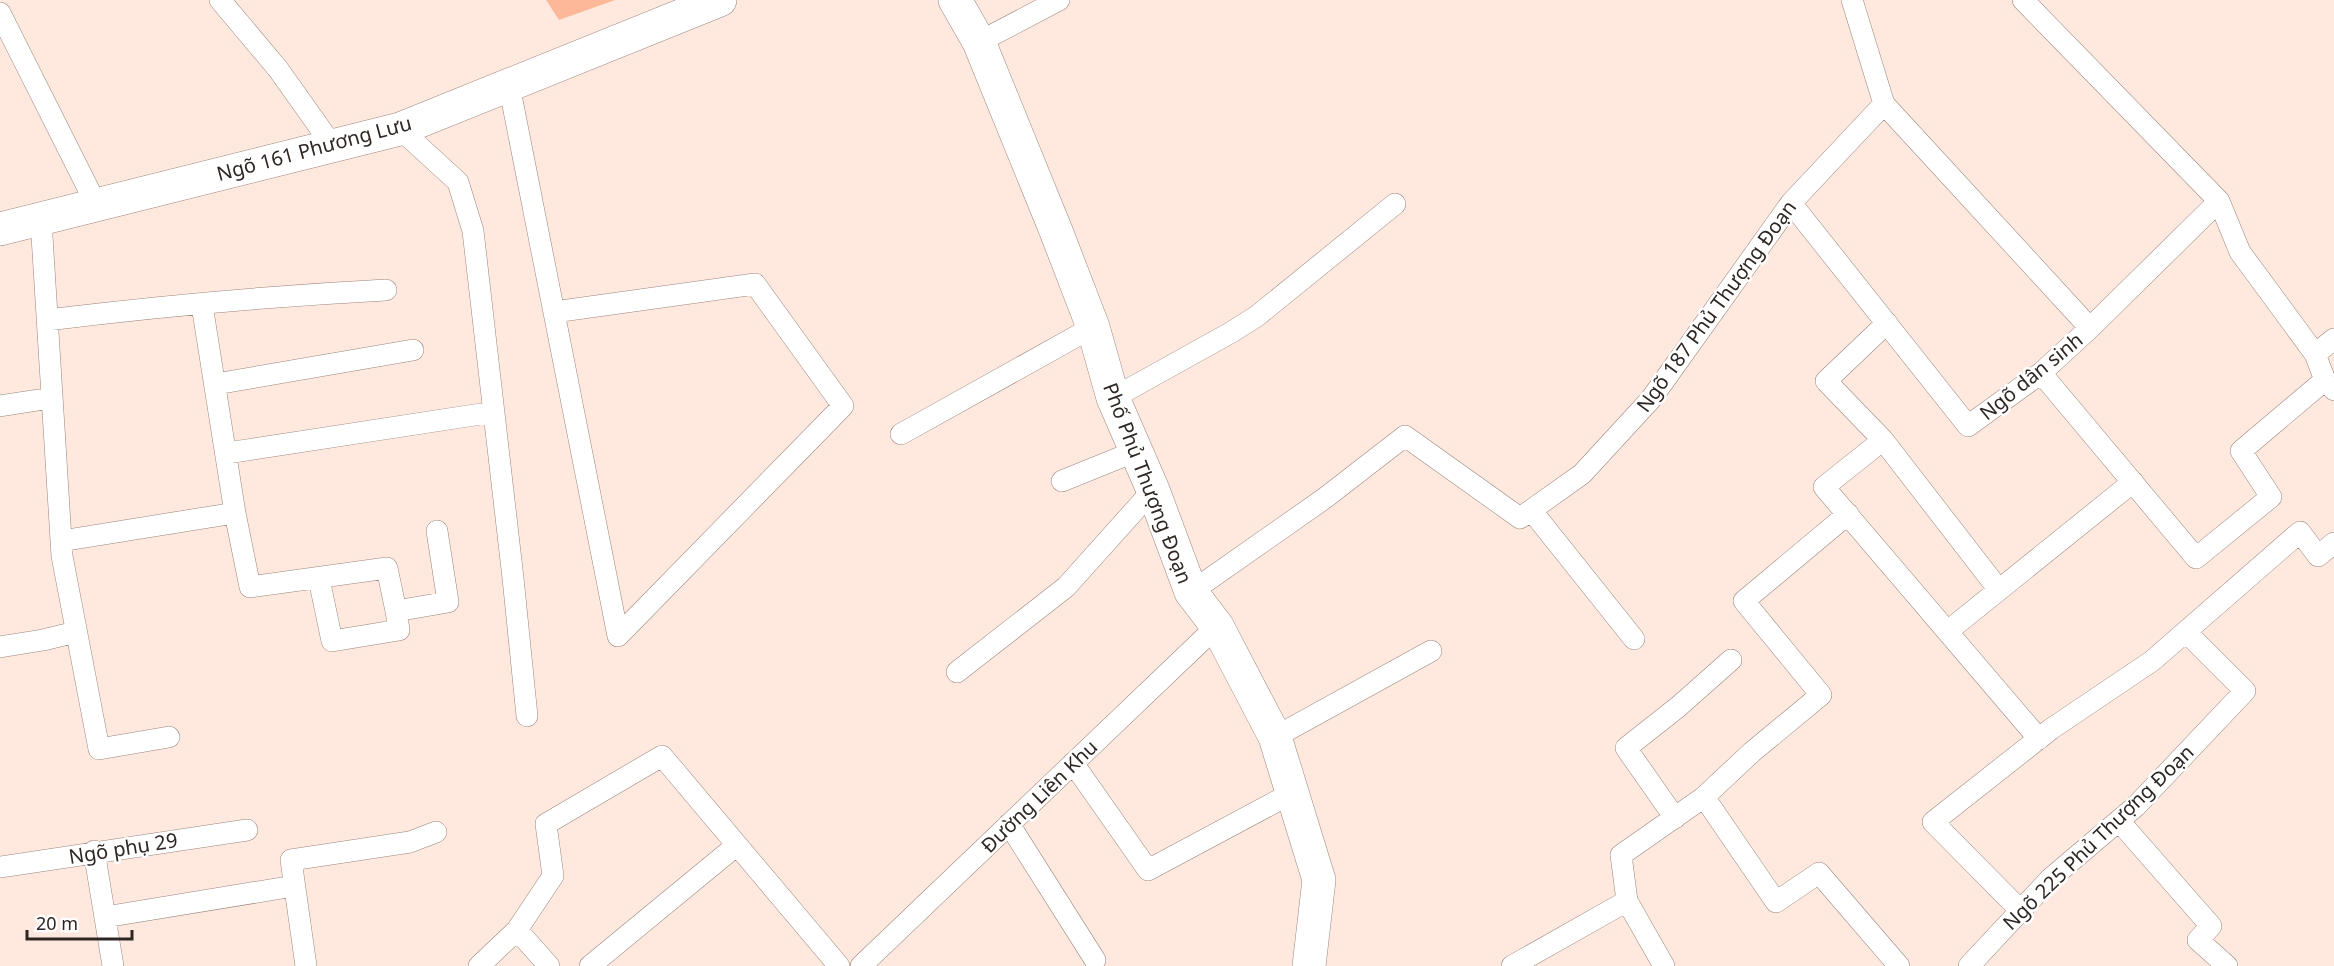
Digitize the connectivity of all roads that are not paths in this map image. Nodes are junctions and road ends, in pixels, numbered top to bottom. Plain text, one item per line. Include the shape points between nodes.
1 (220, 0) edge
2 (720, 0) edge
3 (956, 0) edge
4 (1059, 0) edge
5 (1852, 0) edge
6 (2023, 0) edge
7 (0, 13) edge
8 (979, 42) junction
9 (509, 85) junction
10 (1884, 104) junction
11 (400, 129) junction
12 (332, 145) junction
13 (2219, 201) junction
14 (1791, 203) junction
15 (96, 204) junction
16 (1395, 204) dead end
17 (41, 220) junction
18 (0, 229) edge
19 (386, 290) dead end
20 (202, 305) junction
21 (554, 312) junction
22 (47, 320) junction
23 (1887, 323) junction
24 (1093, 327) junction
25 (2091, 328) junction
26 (2334, 339) edge
27 (413, 350) dead end
28 (2315, 354) junction
29 (2041, 373) junction
30 (216, 384) junction
31 (2330, 385) edge
32 (51, 398) junction
33 (1113, 398) junction
34 (0, 406) edge
35 (494, 412) junction
36 (902, 434) dead end
37 (1883, 440) junction
38 (1136, 451) junction
39 (227, 453) junction
40 (1062, 481) dead end
41 (2133, 482) junction
42 (1153, 490) junction
43 (1531, 510) junction
44 (235, 513) junction
45 (1848, 514) junction
46 (437, 531) dead end
47 (61, 541) junction
48 (2334, 543) edge
49 (319, 579) junction
50 (1999, 590) junction
51 (1191, 592) junction
52 (396, 611) junction
53 (1217, 626) junction
54 (1948, 631) junction
55 (76, 632) junction
56 (2186, 632) junction
57 (1634, 639) dead end
58 (0, 646) edge
59 (1431, 651) dead end
60 (1731, 660) dead end
61 (957, 672) dead end
62 (527, 716) dead end
63 (169, 737) dead end
64 (1275, 737) junction
65 (2039, 739) junction
66 (1073, 764) junction
67 (1292, 793) junction
68 (1704, 797) junction
69 (1675, 818) junction
70 (2119, 821) junction
71 (1009, 824) junction
72 (247, 830) dead end
73 (436, 832) dead end
74 (737, 845) junction
75 (94, 851) junction
76 (0, 867) edge
77 (294, 886) junction
78 (1627, 901) junction
79 (2021, 911) junction
80 (105, 917) junction
81 (517, 930) junction
82 (1093, 964) edge
83 (113, 966) edge
84 (306, 966) edge
85 (479, 966) edge
86 (549, 966) edge
87 (590, 966) edge
88 (839, 966) edge
89 (861, 966) edge
90 (1309, 966) edge
91 (1512, 966) edge
92 (1664, 966) edge
93 (1899, 966) edge
94 (1969, 966) edge
95 (2227, 966) edge

1 - 12 lane via 278,69
2 - 9 main road, Ngõ 161 Phương Lưu
3 - 8 main road, Phố Phủ Thượng Đoạn
4 - 8 lane
5 - 10 lane
6 - 13 lane
7 - 15 lane
8 - 24 main road, Phố Phủ Thượng Đoạn
9 - 11 main road, Ngõ 161 Phương Lưu
9 - 21 lane
10 - 14 lane, Ngõ 187 Phủ Thượng Đoạn
10 - 25 lane
11 - 12 main road, Ngõ 161 Phương Lưu
11 - 35 lane via 458,182 473,231
12 - 15 main road, Ngõ 161 Phương Lưu
13 - 25 lane, Ngõ dân sinh
13 - 28 lane via 2240,252
14 - 23 lane, Ngõ dân sinh
14 - 43 lane, Ngõ 187 Phủ Thượng Đoạn via 1651,399 1582,474
15 - 17 main road, Ngõ 161 Phương Lưu
16 - 33 lane via 1257,316
17 - 18 main road, Ngõ 161 Phương Lưu
17 - 22 lane
19 - 20 lane
20 - 22 lane
20 - 30 lane
21 - 21 lane via 609,590 618,636 843,406 755,284
22 - 32 lane
23 - 29 lane, Ngõ dân sinh via 1968,426
23 - 37 lane via 1826,381
24 - 33 main road, Phố Phủ Thượng Đoạn
24 - 36 lane
25 - 29 lane, Ngõ dân sinh
26 - 28 lane
27 - 30 lane
28 - 31 lane
29 - 41 lane
30 - 39 lane
31 - 41 lane via 2241,451 2271,497 2196,558
32 - 34 lane
32 - 47 lane
33 - 38 main road, Phố Phủ Thượng Đoạn
35 - 39 lane
35 - 62 lane
37 - 45 lane via 1824,487
37 - 50 lane
38 - 40 lane
38 - 42 main road, Phố Phủ Thượng Đoạn
39 - 44 lane
41 - 50 lane
42 - 51 main road, Phố Phủ Thượng Đoạn
42 - 61 lane via 1066,587
43 - 51 lane via 1520,518 1405,436
43 - 57 lane
44 - 47 lane
44 - 49 lane via 250,587
45 - 54 lane
45 - 68 lane via 1744,601 1821,695
46 - 52 lane via 448,602
47 - 55 lane
48 - 56 lane via 2318,556 2300,532
49 - 52 lane via 387,568
49 - 52 lane via 332,641 399,630
50 - 54 lane
51 - 53 main road, Phố Phủ Thượng Đoạn
53 - 64 main road, Phố Phủ Thượng Đoạn
53 - 66 lane, Đường Liên Khu
54 - 65 lane
55 - 58 lane
55 - 63 lane via 99,749
56 - 65 lane via 2152,661
56 - 70 lane, Ngõ 225 Phủ Thượng Đoạn via 2245,691
59 - 64 lane
60 - 69 lane via 1626,748
64 - 67 main road, Phố Phủ Thượng Đoạn
65 - 79 lane via 1934,822
66 - 67 lane via 1148,870
66 - 71 lane, Đường Liên Khu
67 - 90 main road, Phố Phủ Thượng Đoạn via 1319,880
68 - 69 lane
68 - 93 lane via 1776,903 1819,873
69 - 78 lane via 1622,855
70 - 79 lane, Ngõ 225 Phủ Thượng Đoạn via 2050,879
70 - 95 lane via 2211,926 2198,940
71 - 82 lane
71 - 89 lane, Đường Liên Khu
72 - 75 lane, Ngõ phụ 29
73 - 77 lane via 410,843 291,860
74 - 81 lane via 662,756 546,824 553,876
74 - 87 lane
74 - 88 lane
75 - 76 lane, Ngõ phụ 29
75 - 80 lane
77 - 80 lane
77 - 84 lane
78 - 91 lane
78 - 92 lane
79 - 94 lane, Ngõ 225 Phủ Thượng Đoạn
80 - 83 lane
81 - 85 lane
81 - 86 lane

